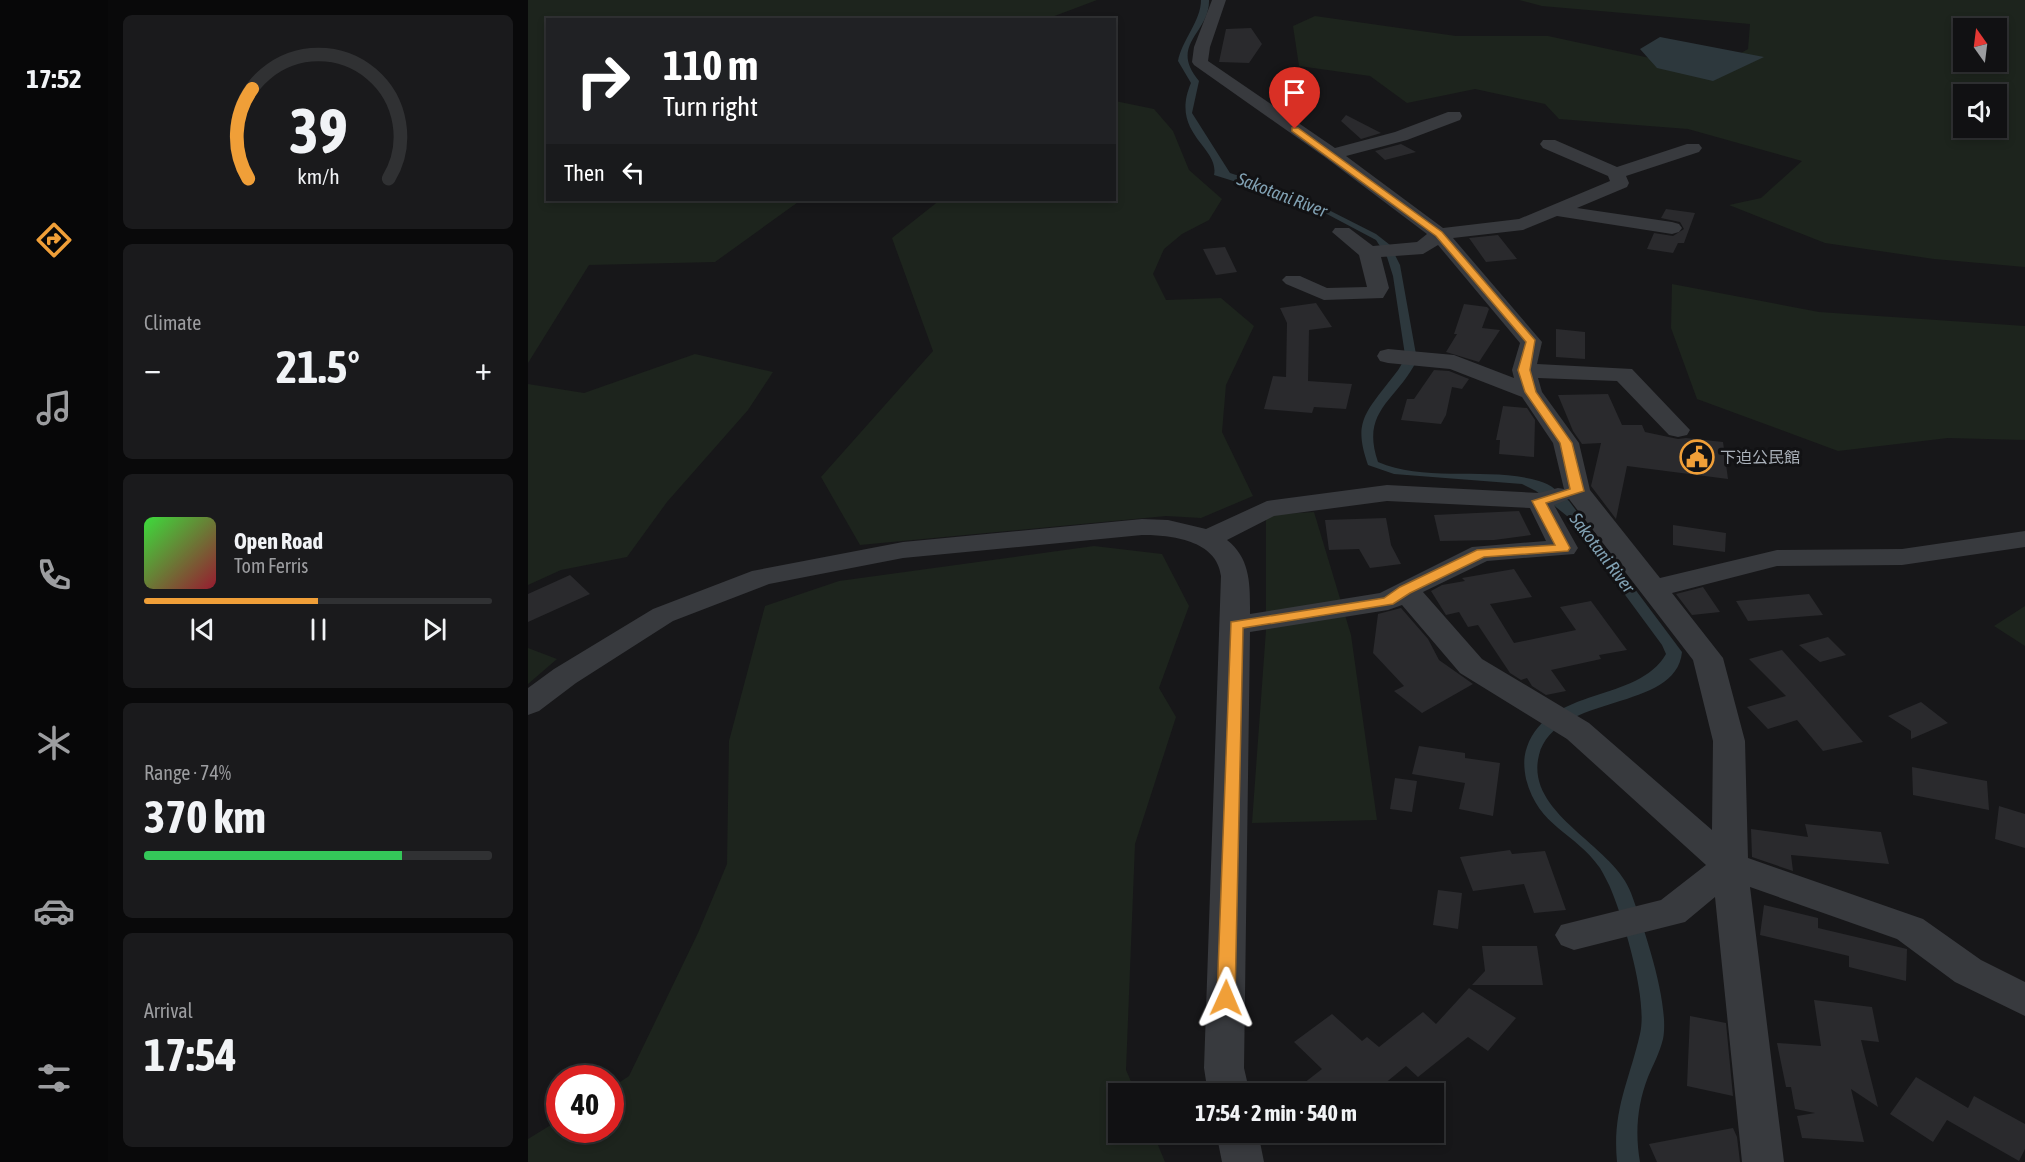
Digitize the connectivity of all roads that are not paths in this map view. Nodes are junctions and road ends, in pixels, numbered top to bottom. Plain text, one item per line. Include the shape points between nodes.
1 (1219, 0) edge
2 (1454, 117) dead end
3 (1549, 144) dead end
4 (1693, 148) dead end
5 (1332, 154) junction
6 (1616, 173) junction
7 (1553, 210) junction
8 (1672, 228) dead end
9 (1342, 232) dead end
10 (1439, 234) junction
11 (1373, 252) junction
12 (1293, 280) dead end
13 (1394, 356) dead end
14 (1527, 381) junction
15 (1678, 430) dead end
16 (1572, 492) junction
17 (1539, 501) junction
18 (1207, 539) junction
19 (2025, 539) edge
20 (1652, 589) junction
21 (1405, 590) junction
22 (1236, 625) junction
23 (528, 704) edge
24 (1730, 866) junction
25 (1574, 935) dead end
26 (2025, 1000) edge
27 (1227, 1083) edge
28 (1239, 1143) edge
29 (1243, 1162) edge
30 (1763, 1162) edge

1 - 5 street via 1200,62
2 - 5 street
3 - 6 street
4 - 6 street
5 - 10 street
6 - 7 street via 1620,183
7 - 8 street
7 - 10 street via 1523,224
9 - 11 street
10 - 11 street via 1423,248
10 - 14 street via 1531,342
11 - 12 street via 1378,288 1375,293 1324,294
13 - 14 street via 1454,362
14 - 15 street via 1624,374
14 - 16 street via 1566,443
16 - 17 street
16 - 20 street
17 - 18 street via 1387,493 1267,509
17 - 21 street via 1564,548 1482,553
18 - 22 street via 1226,554 1234,568
18 - 23 street via 1166,526 1143,526 903,550 762,577 663,615 565,676
19 - 20 street via 1902,557 1777,558
20 - 24 street via 1708,657 1729,741
21 - 22 street via 1388,601
21 - 24 street via 1471,666 1578,731
22 - 27 street via 1224,1068
24 - 25 street via 1672,912
24 - 26 street via 1910,929 1968,970
24 - 30 street
28 - 29 street

